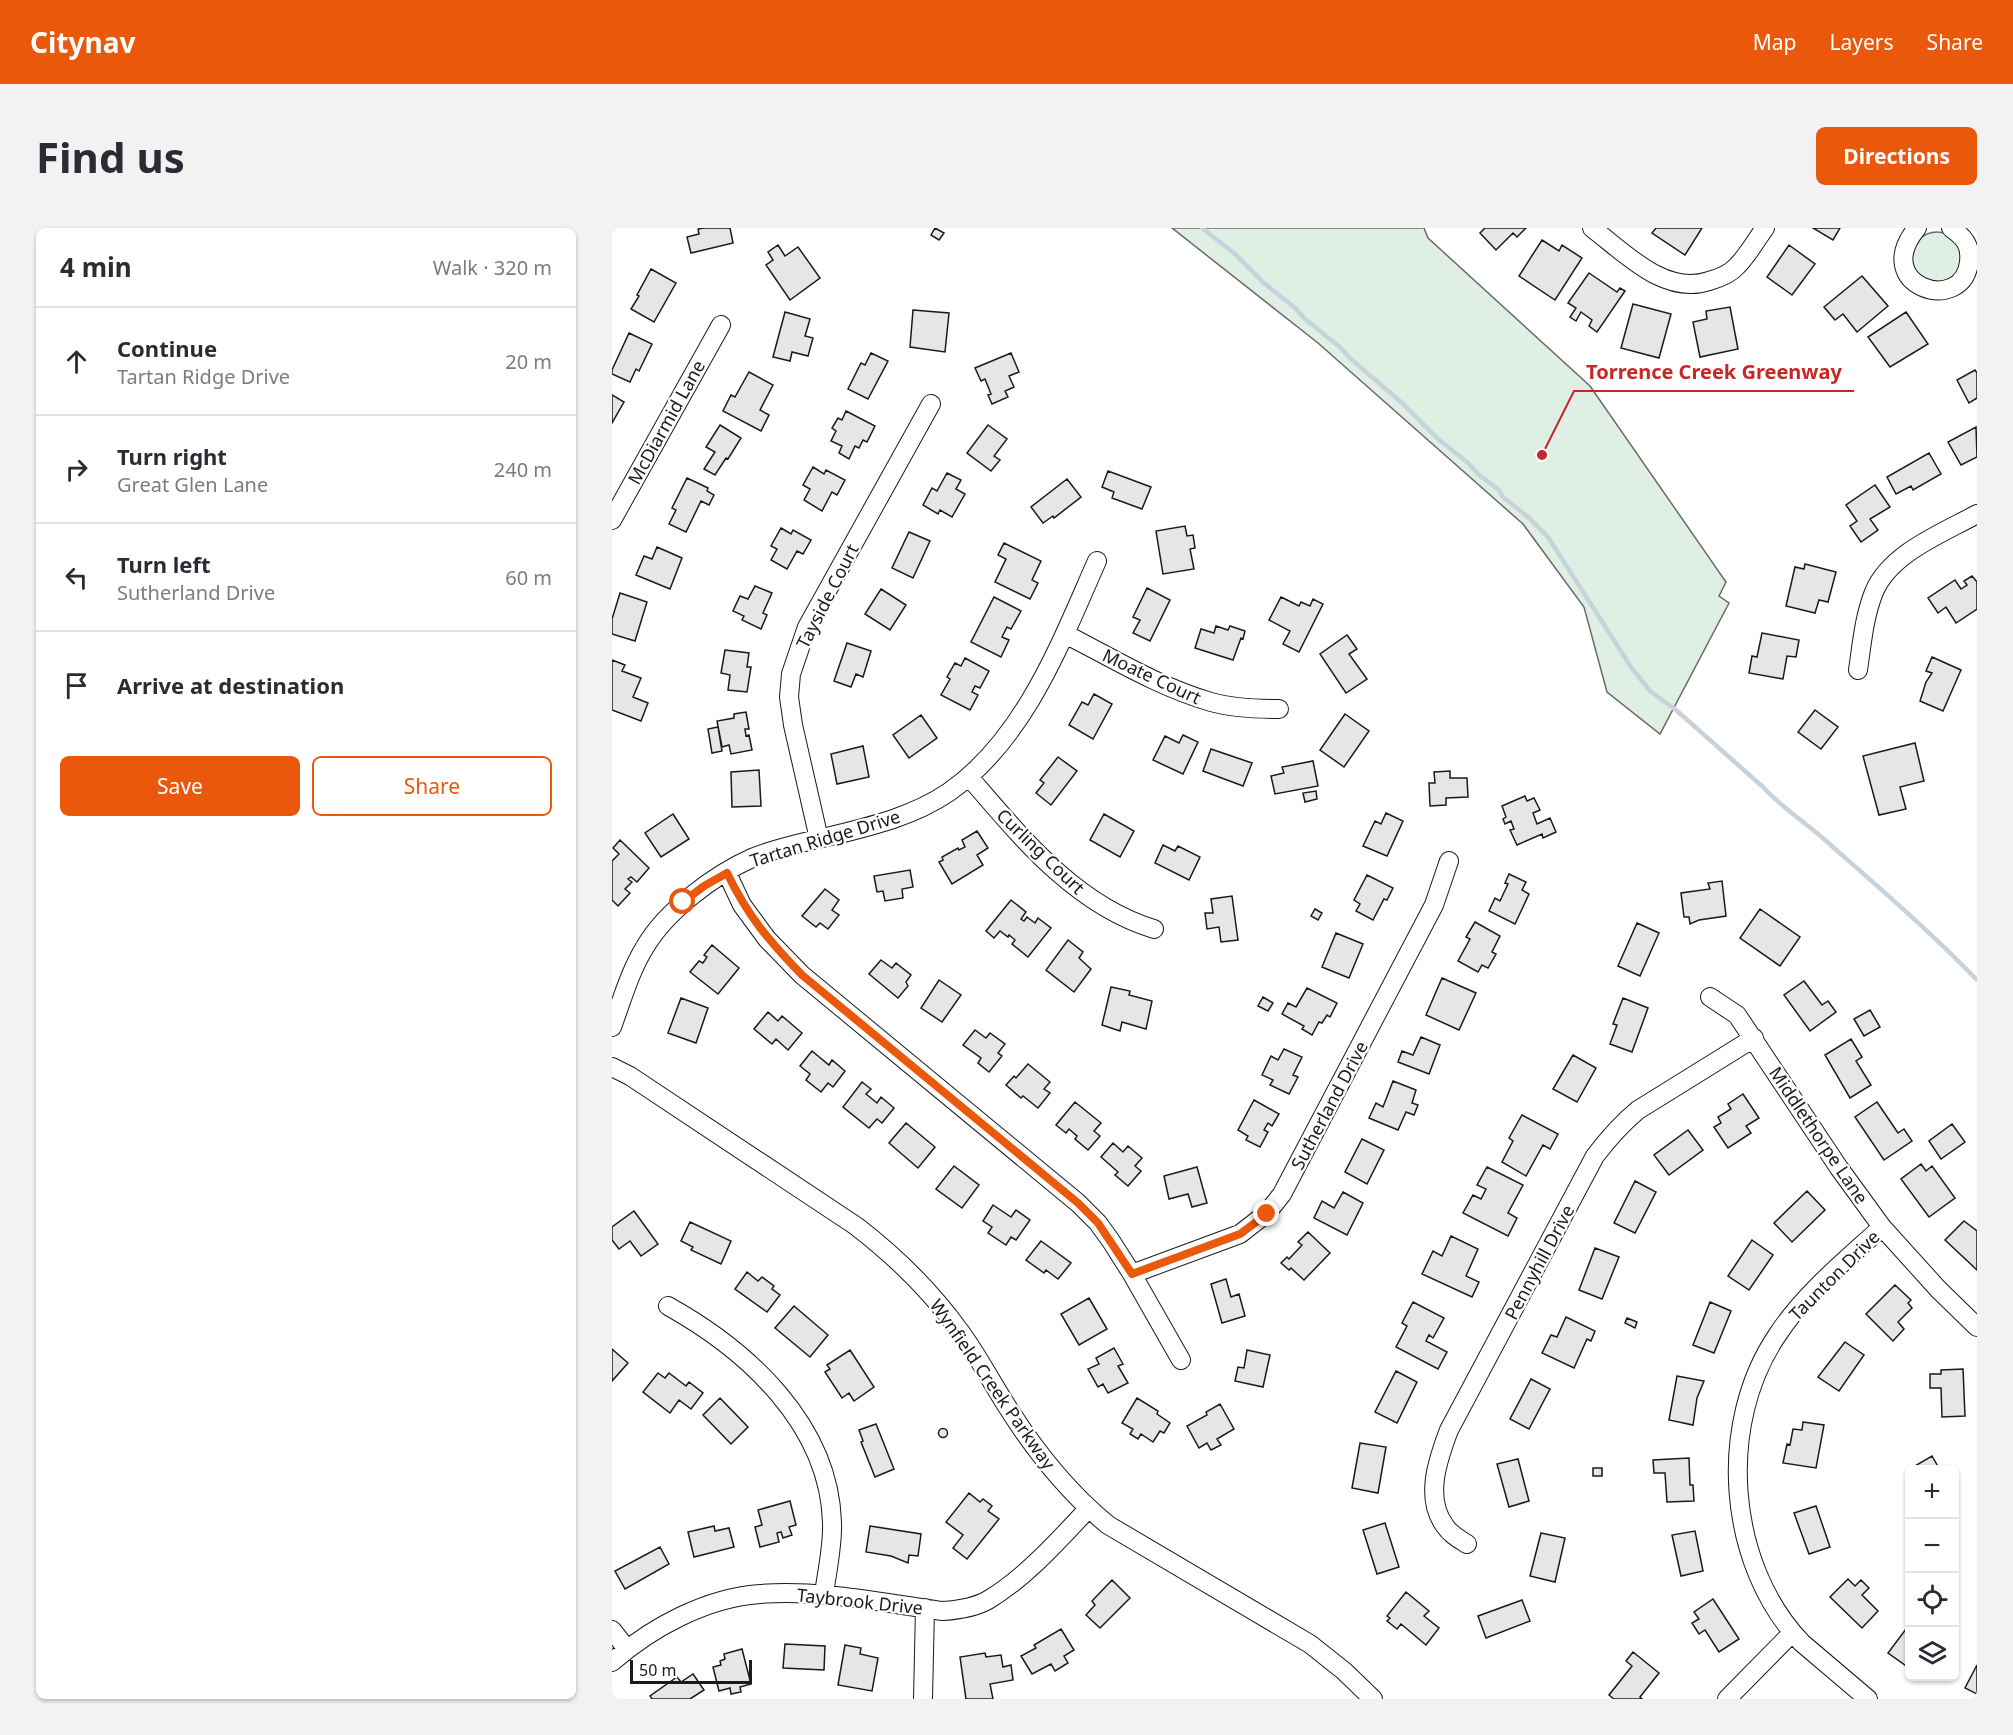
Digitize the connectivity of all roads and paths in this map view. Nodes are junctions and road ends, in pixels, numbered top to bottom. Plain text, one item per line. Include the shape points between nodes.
1 (1592, 228) edge
2 (1765, 228) edge
3 (1917, 228) edge
4 (1951, 228) edge
5 (721, 325) dead end
6 (931, 404) dead end
7 (1977, 514) edge
8 (612, 520) edge
9 (1097, 561) dead end
10 (1065, 634) junction
11 (1858, 670) dead end
12 (1279, 709) dead end
13 (969, 777) junction
14 (819, 839) junction
15 (1449, 861) dead end
16 (727, 873) junction
17 (1154, 928) dead end
18 (1710, 997) dead end
19 (612, 1027) edge
20 (1754, 1038) junction
21 (612, 1067) edge
22 (1882, 1227) junction
23 (1132, 1274) junction
24 (668, 1306) dead end
25 (1977, 1327) edge
26 (1180, 1360) dead end
27 (1088, 1509) junction
28 (1467, 1544) dead end
29 (825, 1594) junction
30 (925, 1608) junction
31 (612, 1630) edge
32 (1792, 1634) junction
33 (627, 1649) junction
34 (612, 1662) edge
35 (923, 1699) edge
36 (1373, 1699) edge
37 (1727, 1699) edge
38 (1868, 1699) edge

1 - 2 street via 1662,278 1680,284 1701,284 1721,278 1737,266
3 - 4 street via 1906,241 1903,264 1914,283 1935,291 1957,284 1969,266 1967,242
5 - 8 street, McDiarmid Lane
6 - 14 street, Tayside Court via 807,627 791,674 793,725
7 - 11 street via 1909,552 1884,575 1868,611
9 - 10 street, Tartan Ridge Drive
10 - 12 street, Moate Court via 1164,685 1212,703
10 - 13 street, Tartan Ridge Drive via 1020,718
13 - 14 street, Tartan Ridge Drive via 948,793 891,821
13 - 17 street, Curling Court via 1042,857 1080,890 1117,914
14 - 16 street, Tartan Ridge Drive via 753,858
15 - 23 street, Sutherland Drive via 1434,906 1282,1194 1267,1214 1240,1234
16 - 19 street, Tartan Ridge Drive via 683,902 645,946
16 - 23 street via 742,904 767,939 802,975 1078,1203 1098,1223
18 - 20 street, Middlethorpe Lane via 1737,1015
20 - 22 street, Middlethorpe Lane
20 - 28 street, Pennyhill Drive via 1638,1110 1595,1156 1449,1430 1440,1455 1437,1509 1443,1524
21 - 27 street, Wynfield Creek Parkway via 856,1226 888,1252 953,1321 1037,1450
22 - 25 street, Middlethorpe Lane
22 - 32 street, Taunton Drive via 1796,1310 1777,1335 1752,1385 1746,1408 1738,1450 1740,1513 1756,1569
23 - 26 street
24 - 29 street via 711,1333 765,1379 804,1426 830,1500
27 - 30 street, Taybrook Drive via 1028,1569 987,1601 961,1609
27 - 36 street, Wynfield Creek Parkway via 1108,1525 1310,1644
29 - 30 street, Taybrook Drive
29 - 33 street, Taybrook Drive via 758,1594 715,1603 659,1627
30 - 35 street
31 - 33 street
32 - 37 street
32 - 38 street, Taunton Drive
33 - 34 street, Taybrook Drive

